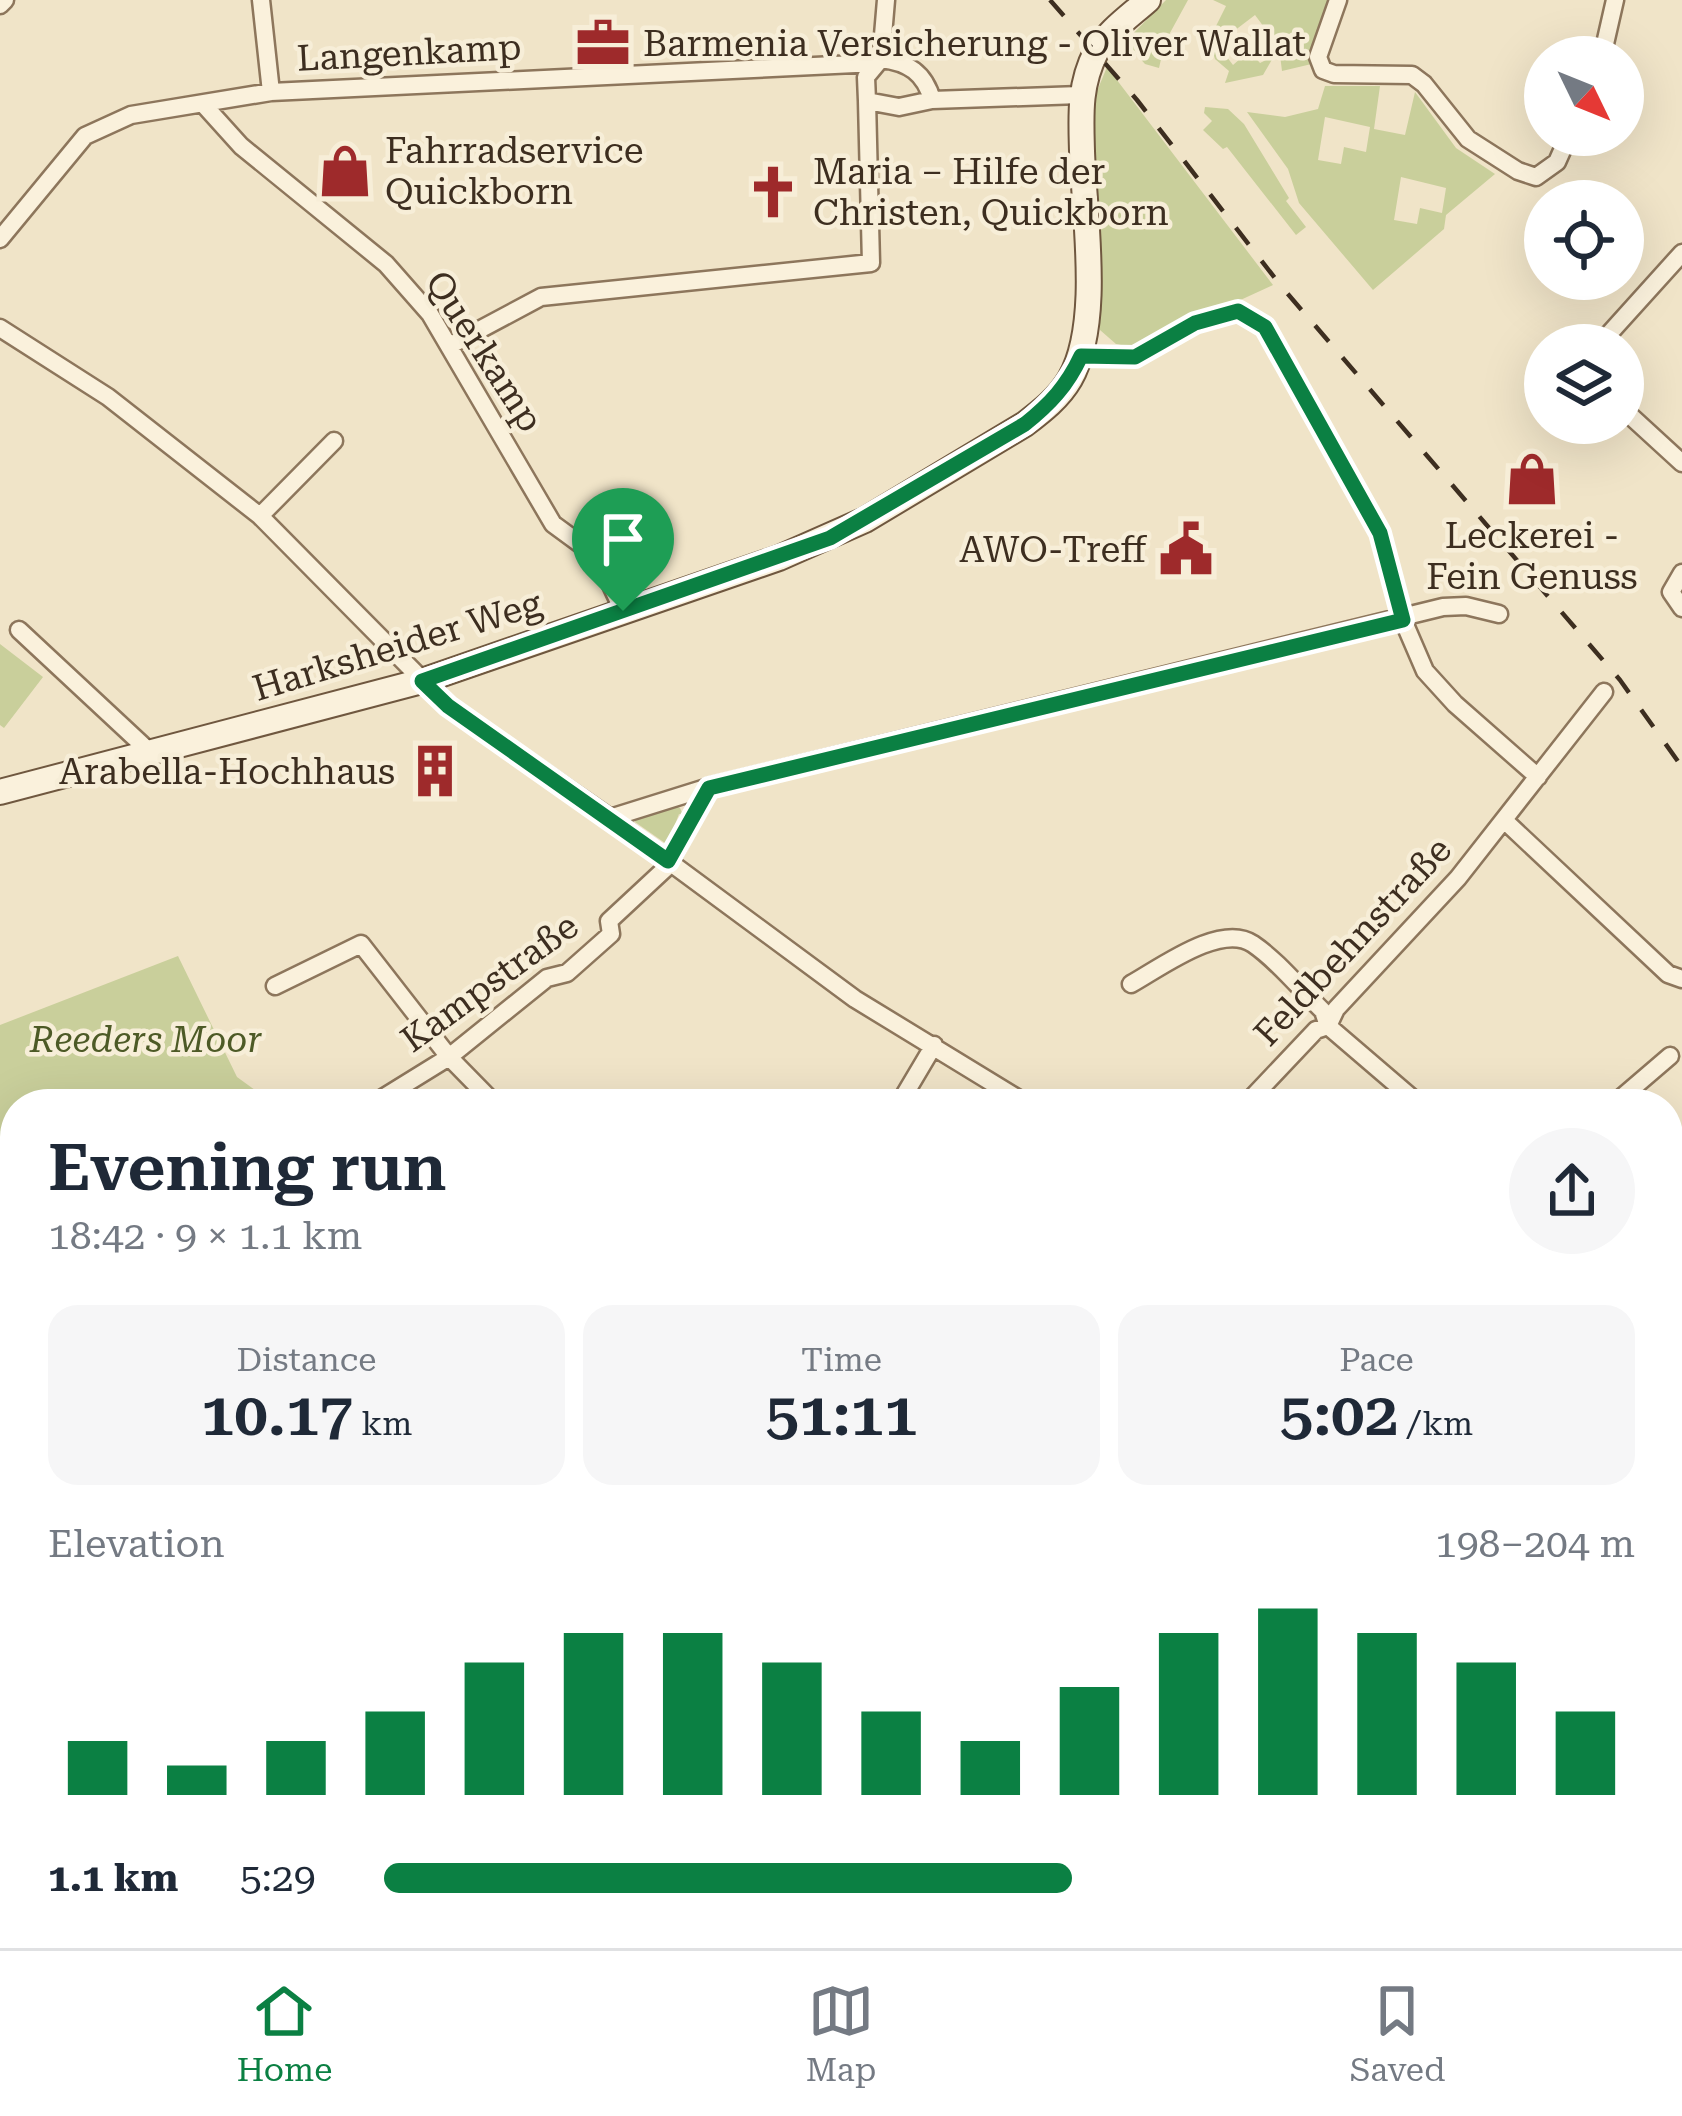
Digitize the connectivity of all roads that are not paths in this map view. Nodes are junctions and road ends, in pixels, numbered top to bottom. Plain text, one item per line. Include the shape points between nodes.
1 (261, 0) edge
2 (886, 0) edge
3 (1148, 0) edge
4 (1338, 0) edge
5 (1615, 0) edge
6 (1607, 36) edge
7 (878, 61) junction
8 (272, 92) junction
9 (1080, 95) junction
10 (932, 100) junction
11 (867, 101) junction
12 (204, 105) junction
13 (1560, 156) edge
14 (0, 239) edge
15 (1682, 253) edge
16 (1618, 324) edge
17 (0, 328) edge
18 (451, 345) junction
19 (1081, 356) junction
20 (1644, 429) edge
21 (334, 441) dead end
22 (1682, 463) edge
23 (260, 516) junction
24 (1682, 573) edge
25 (1676, 600) edge
26 (623, 611) junction
27 (1499, 614) dead end
28 (1403, 620) junction
29 (19, 630) dead end
30 (422, 681) junction
31 (1604, 692) dead end
32 (150, 752) junction
33 (1538, 777) junction
34 (709, 788) junction
35 (0, 793) edge
36 (610, 818) junction
37 (1504, 820) junction
38 (668, 861) junction
39 (1682, 979) edge
40 (1131, 984) dead end
41 (274, 986) dead end
42 (1328, 1026) junction
43 (934, 1045) junction
44 (1670, 1056) dead end
45 (449, 1057) junction
46 (397, 1089) edge
47 (480, 1089) edge
48 (907, 1089) edge
49 (1003, 1089) edge
50 (1260, 1089) edge
51 (1402, 1089) edge
52 (1632, 1089) edge

1 - 8 street
2 - 7 street
3 - 9 main road, Harksheider Weg via 1096,51
4 - 13 street via 1318,57 1323,70 1412,76 1463,135 1518,171 1536,177
5 - 6 street
7 - 8 street, Langenkamp
7 - 10 street via 913,69
7 - 11 street via 866,77
8 - 12 street, Langenkamp
9 - 10 street
9 - 19 main road, Harksheider Weg via 1087,280
10 - 11 street via 899,107
11 - 18 street via 871,263 542,297
12 - 14 street, Langenkamp via 131,115 86,136
12 - 18 street, Querkamp via 241,146 386,264
15 - 16 street
17 - 23 street via 108,397
18 - 26 street, Querkamp via 553,524 598,557
19 - 26 main road, Harksheider Weg via 1069,381 1025,424 865,520
19 - 28 street via 1135,357 1195,323 1238,311 1265,327 1380,533
20 - 22 street
21 - 23 street
23 - 30 street
24 - 25 street
26 - 30 main road, Harksheider Weg
27 - 28 street via 1466,605
28 - 33 street via 1436,686
28 - 34 street
29 - 32 street
30 - 32 main road, Harksheider Weg
30 - 36 street
31 - 33 street, Feldbehnstraße
32 - 35 main road, Harksheider Weg
33 - 37 street, Feldbehnstraße
34 - 36 street
34 - 38 street, Kampstraße
36 - 38 street
37 - 39 street
37 - 42 street, Feldbehnstraße
38 - 43 street via 855,998
38 - 45 street, Kampstraße via 568,973 547,978
40 - 42 street via 1196,947 1226,937 1250,941 1323,1011
41 - 45 street via 361,944
42 - 50 street, Feldbehnstraße
42 - 51 street
43 - 48 street
43 - 49 street
44 - 52 street
45 - 46 street, Kampstraße
45 - 47 street

